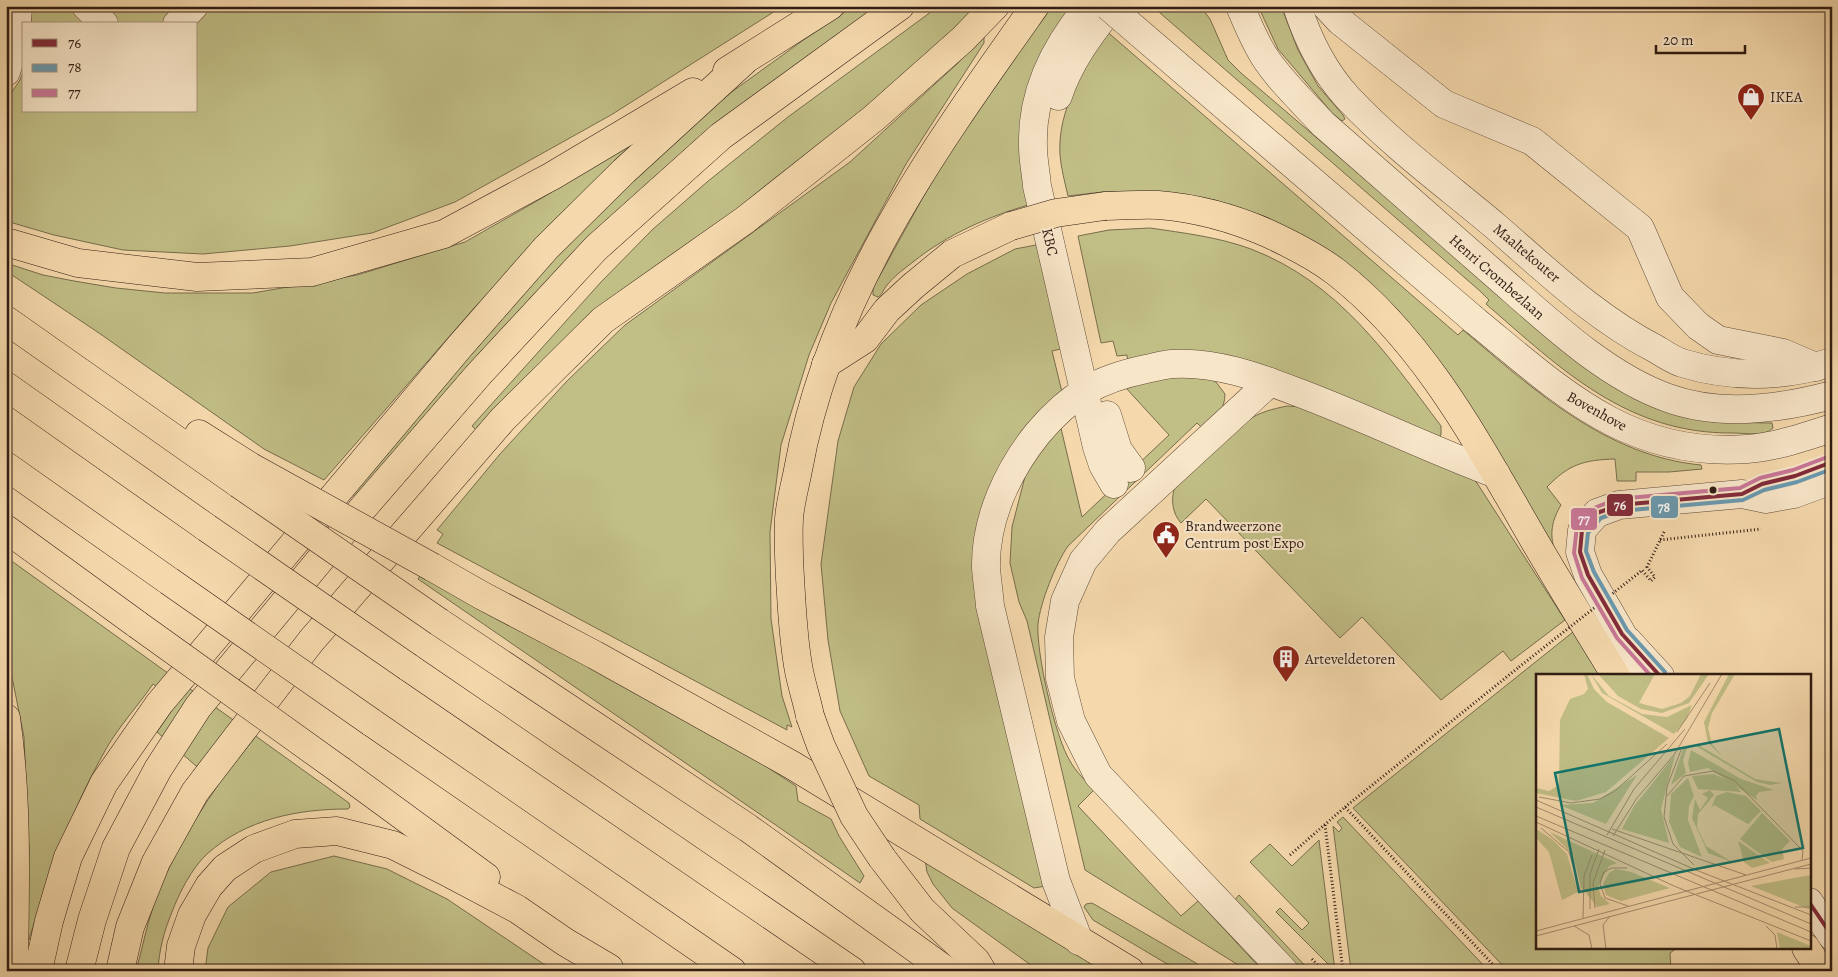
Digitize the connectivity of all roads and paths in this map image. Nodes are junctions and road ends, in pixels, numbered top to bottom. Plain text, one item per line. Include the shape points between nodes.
1 (18, 6) edge
2 (86, 6) edge
3 (194, 6) edge
4 (830, 6) edge
5 (900, 6) edge
6 (995, 6) edge
7 (1035, 6) edge
8 (1089, 6) edge
9 (1108, 6) edge
10 (1112, 6) edge
11 (1240, 6) edge
12 (1297, 6) edge
13 (1326, 6) edge
14 (102, 22) edge
15 (179, 22) edge
16 (743, 62) junction
17 (6, 72) edge
18 (6, 242) edge
19 (6, 320) edge
20 (826, 364) junction
21 (1824, 365) edge
22 (1270, 382) junction
23 (6, 386) edge
24 (1092, 386) junction
25 (1832, 395) edge
26 (1832, 428) edge
27 (1832, 462) edge
28 (6, 466) edge
29 (1496, 474) junction
30 (245, 476) junction
31 (1122, 476) dead end
32 (1832, 480) edge
33 (1742, 494) junction
34 (1769, 528) dead end
35 (6, 529) edge
36 (1660, 540) dead end
37 (1648, 565) dead end
38 (1622, 634) junction
39 (1615, 674) edge
40 (1634, 674) edge
41 (1658, 674) edge
42 (6, 718) edge
43 (1345, 807) junction
44 (1325, 824) junction
45 (1290, 856) dead end
46 (1810, 903) edge
47 (1832, 936) edge
48 (1079, 941) junction
49 (1807, 950) edge
50 (611, 969) edge
51 (14, 971) edge
52 (38, 971) edge
53 (79, 971) edge
54 (120, 971) edge
55 (178, 971) edge
56 (732, 971) edge
57 (852, 971) edge
58 (947, 971) edge
59 (982, 971) edge
60 (1130, 971) edge
61 (1284, 971) edge
62 (1343, 971) edge
63 (1499, 971) edge
64 (1821, 971) edge

1 - 17 street via 16,39
2 - 14 street
3 - 15 street
4 - 16 main road
5 - 53 main road via 721,136 596,248 479,374 363,508 198,706 158,770 116,848
6 - 54 main road via 874,118 745,220 603,320 503,419 311,641 195,792 156,862 130,927
7 - 20 main road via 953,122 895,216 860,281
8 - 24 street, KBC via 1056,51 1043,82 1034,117 1032,148 1037,186
9 - 26 street, Bovenhove, bridge via 1473,319 1566,394 1608,421 1654,440 1700,449 1748,449
10 - 24 street, KBC via 1082,46 1064,79 1054,108 1051,135 1053,167
11 - 25 street, Henri Crombezlaan via 1264,56 1324,124 1556,328 1619,375 1668,398 1710,408 1753,409
12 - 21 street, Maaltekouter via 1304,29 1323,65 1347,97 1386,134 1592,308 1629,335 1681,363 1730,374 1772,374
13 - 21 street via 1340,21 1444,104 1532,141 1640,228 1670,297 1698,326 1718,340
16 - 18 main road via 552,176 444,234 312,272 197,277 78,263
16 - 52 main road via 624,170 546,248 159,704 104,782 68,857
19 - 30 main road via 104,388
20 - 29 main road, bridge via 865,339 887,310 952,254 1011,226 1105,206 1158,205 1213,214 1246,224 1296,246 1335,271 1373,303 1409,344 1467,424
20 - 59 main road, bridge via 805,430 789,519 792,621 810,716 854,816 882,858 922,910 976,960
22 - 24 street via 1229,370 1172,364 1132,372
22 - 29 street
22 - 61 street via 1108,531 1083,561 1065,601 1059,637 1060,678 1071,721 1098,775
23 - 57 main road, bridge via 408,668
24 - 31 street, KBC via 1097,447 1103,465
24 - 48 street via 1053,415 1024,450 1003,490 990,528 986,567 990,606 1056,881
27 - 33 street via 1796,476 1762,484
28 - 56 main road, bridge
29 - 39 main road
30 - 48 main road, bridge via 432,567 595,655 792,765
30 - 58 main road, bridge via 439,622 748,828
32 - 33 street via 1794,494 1766,499
33 - 38 street via 1619,505 1597,513 1582,530 1580,552 1588,575
34 - 36 path
35 - 50 main road, bridge
37 - 43 path, bridge via 1655,577 1651,581 1642,570
38 - 40 street
38 - 41 street
42 - 51 main road via 13,761
43 - 44 path
43 - 63 path
44 - 45 path
44 - 62 path
46 - 47 street
48 - 60 main road
49 - 64 main road
50 - 55 main road via 517,909 445,871 393,845 337,831 295,834 254,850 225,868 209,886 192,915 181,946

